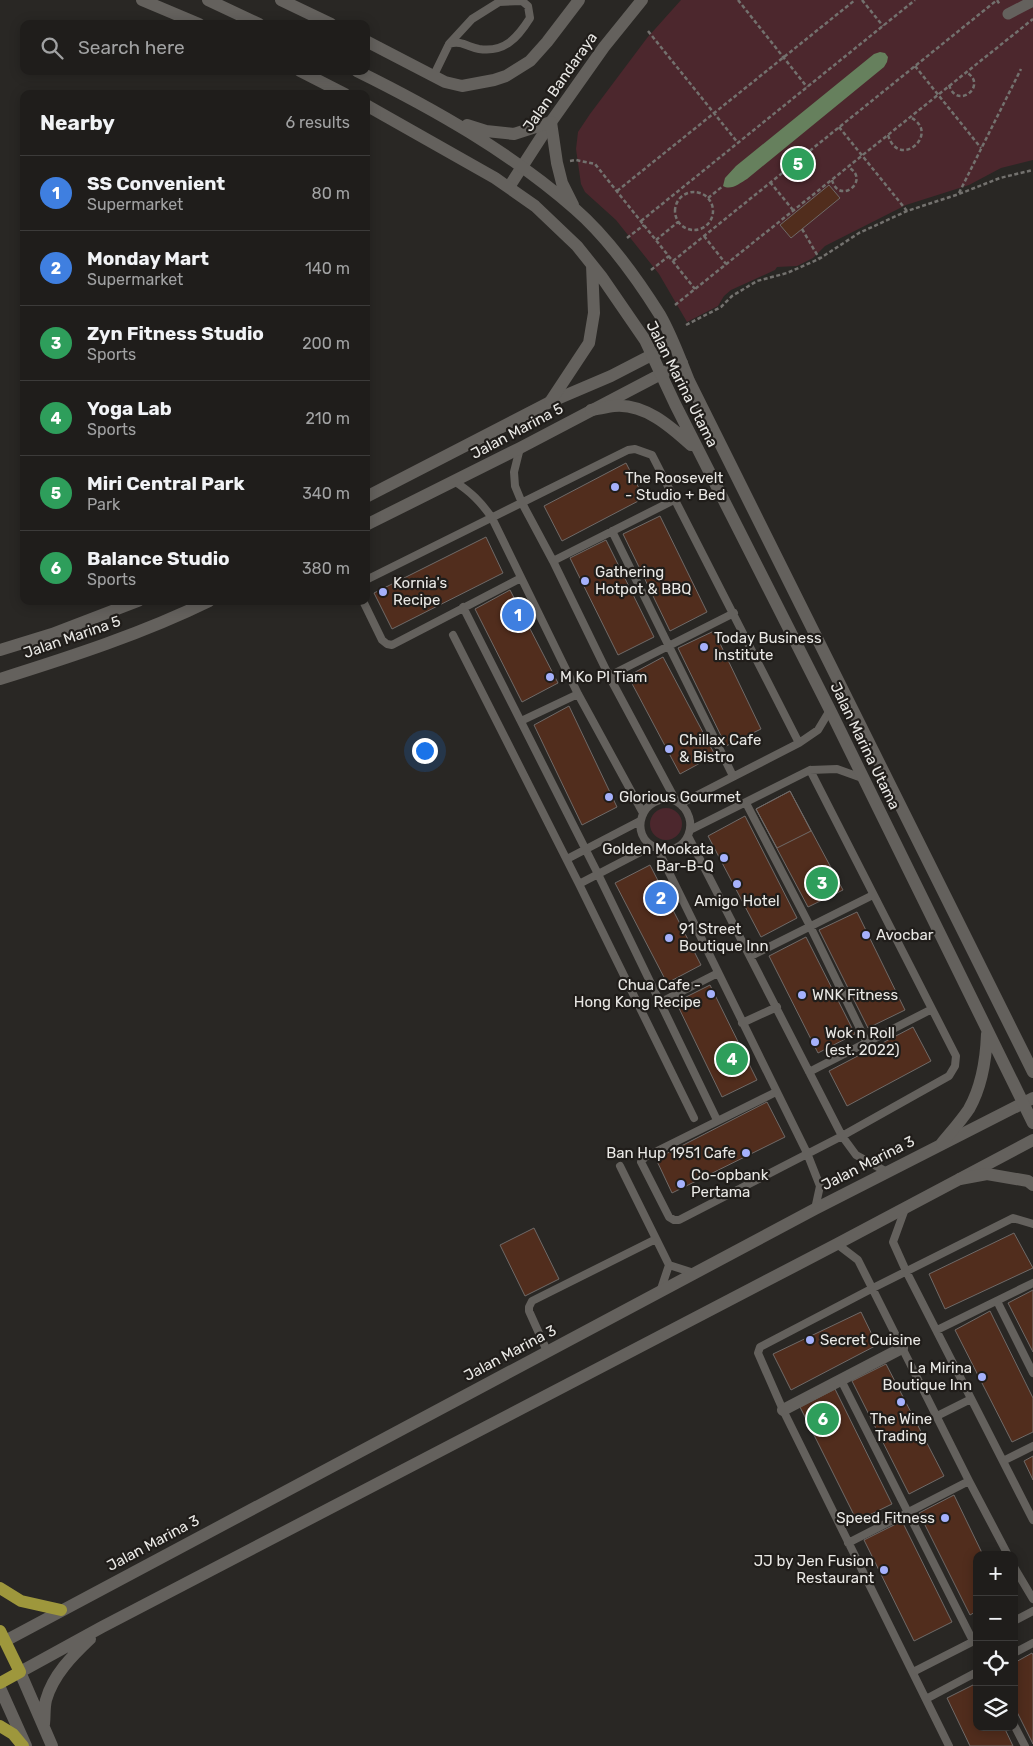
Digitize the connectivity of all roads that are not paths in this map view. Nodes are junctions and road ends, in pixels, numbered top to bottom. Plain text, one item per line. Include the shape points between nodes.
1 (142, 0) edge
2 (208, 0) edge
3 (281, 0) edge
4 (578, 0) edge
5 (642, 0) edge
6 (1033, 1) edge
7 (1008, 14) dead end
8 (190, 20) edge
9 (250, 20) edge
10 (323, 20) edge
11 (370, 43) edge
12 (449, 44) junction
13 (308, 75) edge
14 (364, 75) edge
15 (433, 77) junction
16 (337, 90) edge
17 (370, 106) edge
18 (447, 119) junction
19 (551, 122) junction
20 (522, 166) junction
21 (508, 187) junction
22 (576, 209) junction
23 (592, 265) junction
24 (673, 344) junction
25 (651, 355) junction
26 (682, 363) junction
27 (660, 374) junction
28 (550, 402) junction
29 (591, 410) junction
30 (520, 448) junction
31 (698, 451) junction
32 (454, 481) junction
33 (370, 495) edge
34 (676, 499) junction
35 (522, 503) junction
36 (492, 518) junction
37 (370, 523) edge
38 (612, 531) junction
39 (553, 561) junction
40 (370, 578) edge
41 (521, 578) junction
42 (128, 605) edge
43 (201, 605) edge
44 (366, 605) edge
45 (463, 607) junction
46 (734, 613) junction
47 (453, 635) dead end
48 (669, 646) junction
49 (0, 650) edge
50 (609, 676) junction
51 (0, 679) edge
52 (578, 694) junction
53 (830, 710) junction
54 (521, 720) junction
55 (799, 743) junction
56 (810, 770) junction
57 (733, 776) junction
58 (862, 778) junction
59 (678, 802) junction
60 (746, 803) junction
61 (643, 813) junction
62 (640, 821) junction
63 (689, 833) junction
64 (655, 847) junction
65 (585, 849) junction
66 (566, 859) junction
67 (598, 874) junction
68 (579, 884) junction
69 (874, 895) junction
70 (810, 926) junction
71 (751, 956) junction
72 (718, 973) junction
73 (661, 1002) junction
74 (777, 1007) junction
75 (932, 1009) junction
76 (742, 1023) junction
77 (987, 1032) junction
78 (867, 1043) junction
79 (809, 1072) junction
80 (1033, 1072) edge
81 (776, 1092) junction
82 (1028, 1100) edge
83 (694, 1118) dead end
84 (717, 1120) junction
85 (1033, 1123) edge
86 (842, 1136) junction
87 (1033, 1140) edge
88 (942, 1144) junction
89 (807, 1154) junction
90 (620, 1166) dead end
91 (886, 1172) junction
92 (960, 1179) junction
93 (1033, 1185) edge
94 (905, 1208) junction
95 (815, 1209) junction
96 (1033, 1224) edge
97 (656, 1239) junction
98 (837, 1244) junction
99 (669, 1265) junction
100 (906, 1271) junction
101 (694, 1273) junction
102 (1033, 1283) edge
103 (873, 1288) junction
104 (660, 1292) junction
105 (997, 1300) junction
106 (937, 1330) junction
107 (902, 1348) junction
108 (547, 1351) junction
109 (1033, 1373) edge
110 (841, 1380) junction
111 (971, 1399) junction
112 (783, 1410) junction
113 (937, 1416) junction
114 (1033, 1446) edge
115 (1003, 1461) junction
116 (969, 1481) junction
117 (908, 1513) junction
118 (1033, 1520) edge
119 (848, 1543) junction
120 (1006, 1551) edge
121 (1018, 1575) edge
122 (0, 1588) edge
123 (1033, 1599) edge
124 (61, 1610) junction
125 (1033, 1611) edge
126 (1018, 1618) edge
127 (102, 1627) junction
128 (973, 1636) edge
129 (2, 1638) edge
130 (973, 1641) edge
131 (1033, 1643) edge
132 (1018, 1650) edge
133 (20, 1672) junction
134 (913, 1672) junction
135 (973, 1674) edge
136 (0, 1683) edge
137 (0, 1688) edge
138 (926, 1699) junction
139 (0, 1726) edge
140 (44, 1727) junction
141 (1017, 1731) edge
142 (25, 1746) edge
143 (52, 1746) edge
144 (950, 1746) edge
145 (1025, 1746) edge

1 - 8 street
2 - 9 street
3 - 10 street
4 - 15 street via 530,61 506,76 462,86
5 - 19 street, Jalan Bandaraya
6 - 7 street
11 - 15 street
12 - 12 lane via 472,19 499,2 522,1 528,6 530,18 518,37 500,48 479,49 455,42
12 - 15 lane
13 - 16 street
14 - 18 street, Jalan Marina Utama
17 - 21 street, Jalan Marina Utama
18 - 19 street via 486,131 514,134
18 - 20 street, Jalan Marina Utama
19 - 20 street, Jalan Bandaraya
19 - 22 street via 562,183
20 - 21 street, Jalan Bandaraya
20 - 22 street, Jalan Marina Utama
21 - 23 street, Jalan Marina Utama via 560,229
22 - 24 street, Jalan Marina Utama via 621,260 659,315
23 - 25 street, Jalan Marina Utama
23 - 28 street via 594,314 589,343
24 - 25 street, Jalan Marina 5
24 - 26 street, Jalan Marina Utama
25 - 27 street, Jalan Marina Utama
25 - 28 street, Jalan Marina 5
26 - 27 street, Jalan Marina 5
26 - 80 street, Jalan Marina Utama
27 - 29 street, Jalan Marina 5
27 - 31 street, Jalan Marina Utama
28 - 33 street, Jalan Marina 5
29 - 30 street, Jalan Marina 5
29 - 31 street via 616,406 648,412 674,429
30 - 32 street, Jalan Marina 5
30 - 35 lane via 514,472 515,486
31 - 53 street, Jalan Marina Utama
32 - 36 lane via 472,493
32 - 37 street, Jalan Marina 5
34 - 35 lane via 652,454 635,449
34 - 38 lane
34 - 46 lane
35 - 36 lane
35 - 39 lane
36 - 40 lane
36 - 41 lane
38 - 39 lane
38 - 48 lane
39 - 50 lane
41 - 45 lane
41 - 52 lane
42 - 49 street, Jalan Marina 5
43 - 51 street, Jalan Marina 5
44 - 45 lane via 382,640 392,645
45 - 54 lane
46 - 48 lane
46 - 55 lane
47 - 66 lane
48 - 50 lane
48 - 57 lane
50 - 59 lane
52 - 54 lane
52 - 61 lane
53 - 55 lane via 818,730
53 - 58 street, Jalan Marina Utama
54 - 65 lane
55 - 57 lane
56 - 58 lane via 837,769
56 - 60 lane
56 - 69 lane
57 - 59 lane
58 - 77 street, Jalan Marina Utama
59 - 61 lane via 657,800
59 - 63 lane via 689,815
60 - 63 lane
60 - 70 lane
61 - 62 lane
62 - 64 lane via 643,837
62 - 65 lane
63 - 64 lane via 674,848
63 - 71 lane
64 - 67 lane
64 - 72 lane
65 - 66 lane
65 - 67 lane
66 - 68 lane
67 - 68 lane
67 - 73 lane
68 - 83 lane
69 - 70 lane
69 - 75 lane
70 - 71 lane
70 - 78 lane
71 - 74 lane
72 - 73 lane
72 - 76 lane
73 - 84 lane
74 - 76 lane
74 - 79 lane
75 - 78 lane
75 - 86 lane via 956,1056 955,1066 948,1076
76 - 81 lane
77 - 82 street, Jalan Marina Utama
77 - 88 street via 987,1055 978,1090 968,1111
78 - 79 lane
79 - 86 lane
81 - 84 lane
81 - 89 lane
82 - 85 street, Jalan Marina Utama
82 - 88 street, Jalan Marina 3
84 - 89 lane via 641,1162 669,1217 674,1220 680,1220
86 - 89 lane
86 - 91 lane via 856,1155
87 - 92 street
88 - 91 street, Jalan Marina 3
89 - 95 lane via 820,1186
90 - 97 lane
91 - 95 street, Jalan Marina 3
92 - 93 street via 987,1174
92 - 94 street
94 - 98 street
94 - 100 lane via 893,1242
95 - 101 street, Jalan Marina 3
96 - 100 lane via 1013,1218
97 - 99 lane
97 - 108 lane via 532,1302 528,1311
98 - 103 lane via 858,1260
98 - 127 street
99 - 101 lane
99 - 104 lane
100 - 103 lane
100 - 106 lane
101 - 104 street, Jalan Marina 3
102 - 105 lane
103 - 107 lane
103 - 112 lane via 760,1347 759,1358
104 - 108 street, Jalan Marina 3
105 - 106 lane
105 - 109 lane
106 - 111 lane
107 - 110 street
107 - 113 lane
108 - 124 street, Jalan Marina 3
110 - 112 street
110 - 117 lane
111 - 113 lane
111 - 115 lane
112 - 119 lane
113 - 116 lane
114 - 115 lane
115 - 118 lane
116 - 117 lane
116 - 120 lane
117 - 119 lane
117 - 128 lane
119 - 134 lane
121 - 123 lane
122 - 124 main road via 21,1601
124 - 129 street, Jalan Marina 3
125 - 126 lane
127 - 133 street
127 - 140 street via 73,1655 52,1685 46,1701
129 - 133 main road
130 - 134 lane
131 - 132 lane
133 - 136 main road
133 - 140 street
134 - 138 lane
135 - 138 lane
137 - 142 street
138 - 144 lane
139 - 142 main road
140 - 143 street
141 - 145 lane

